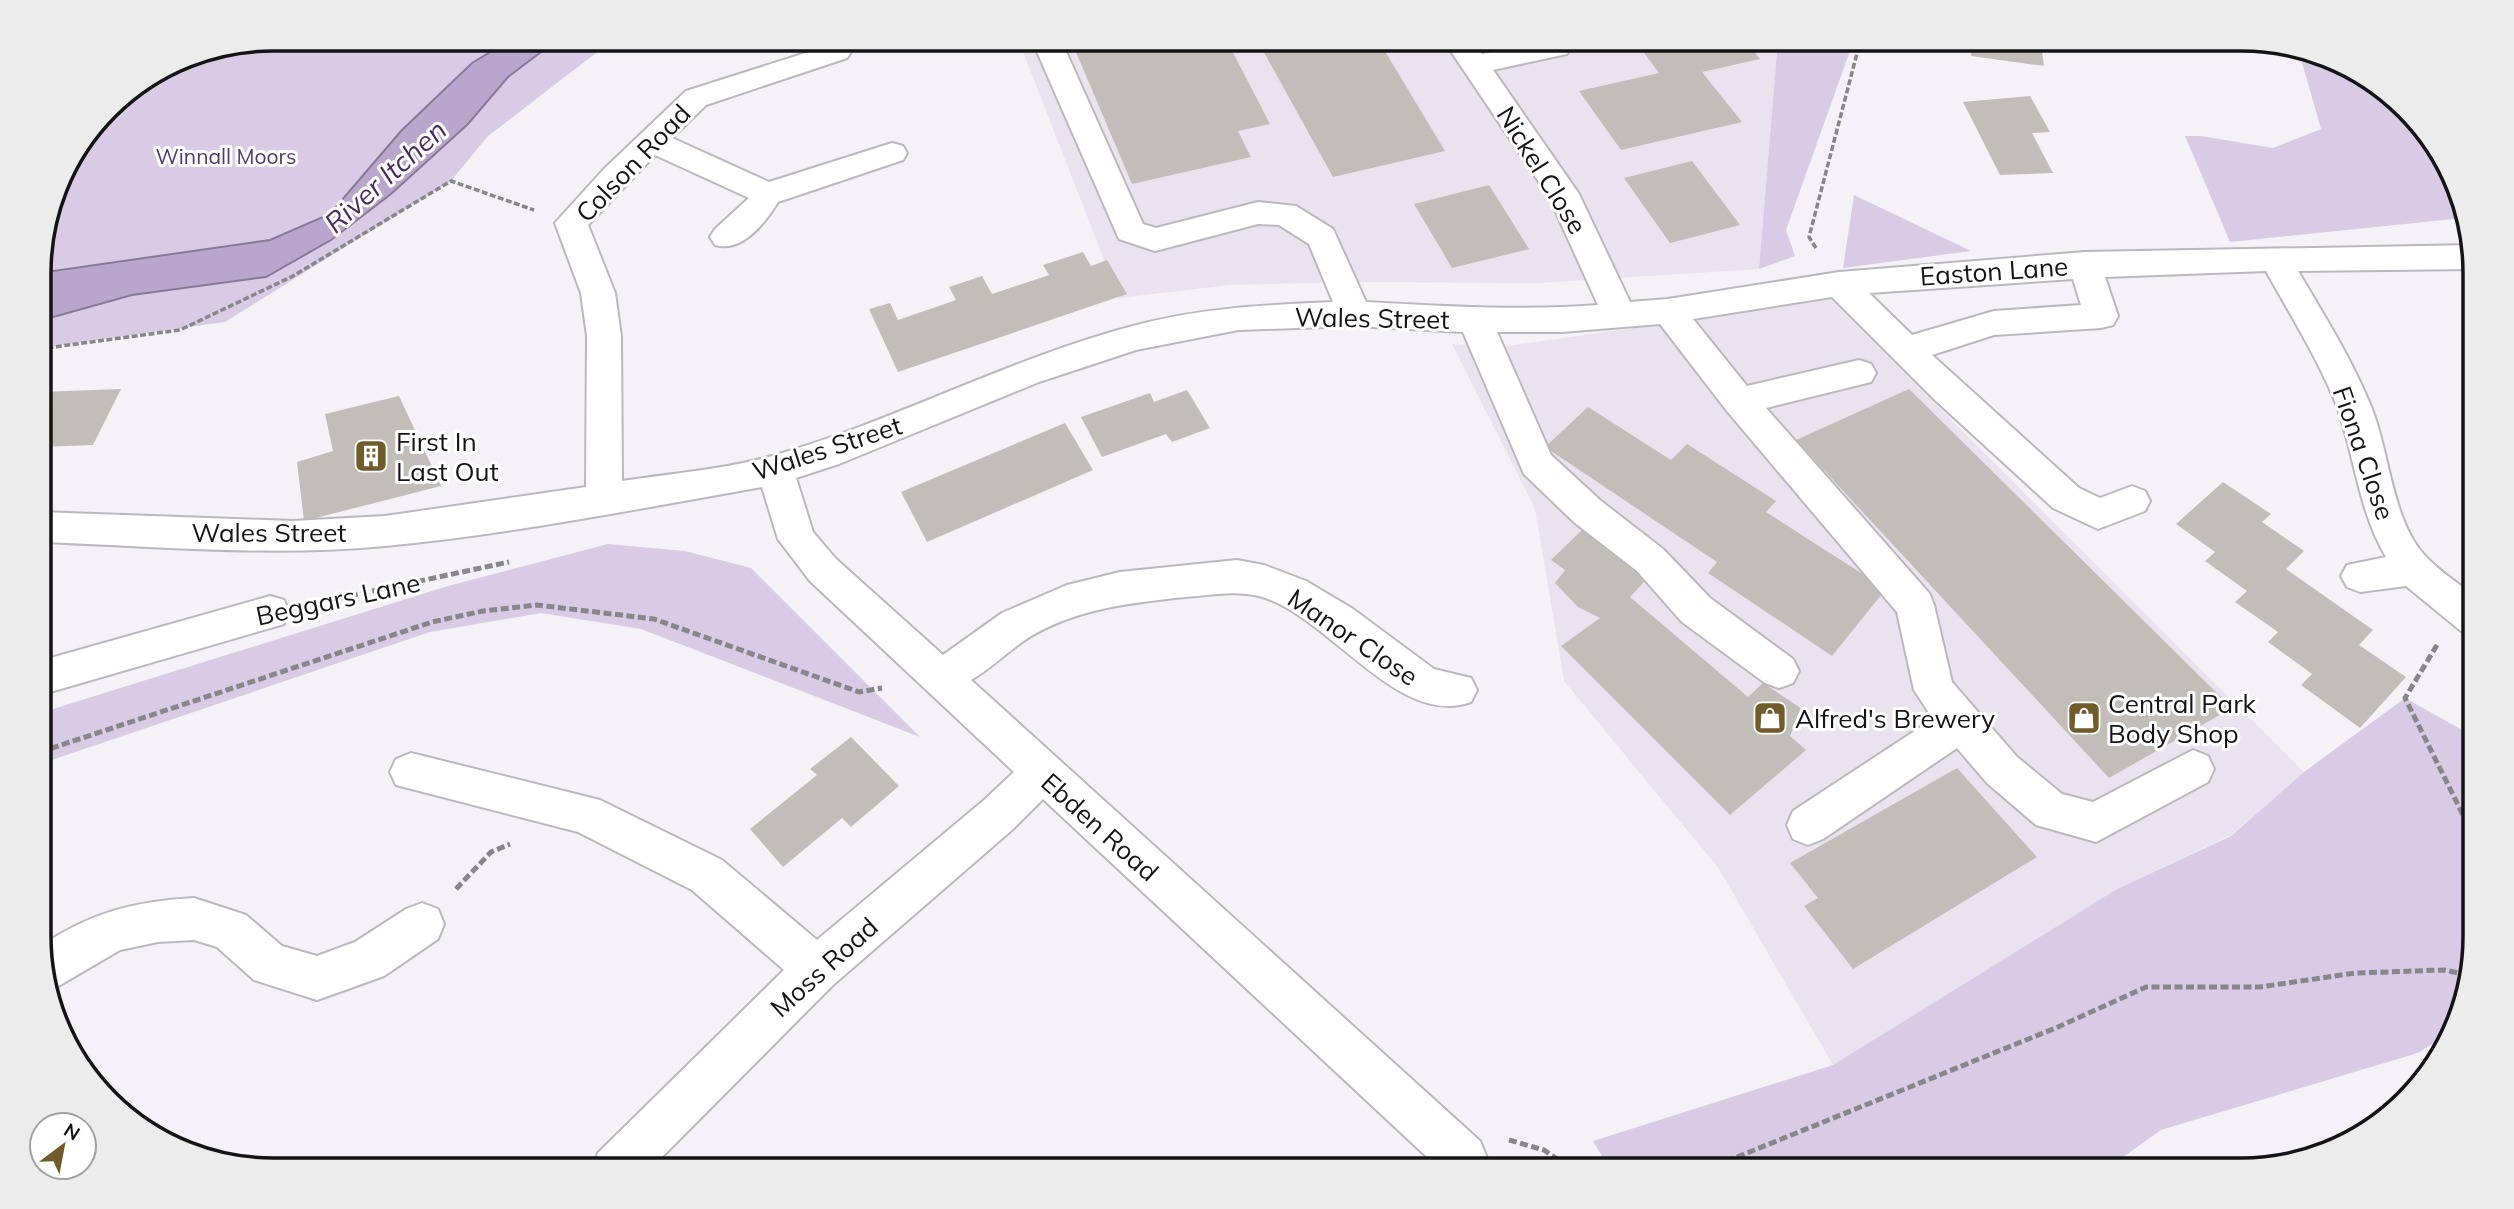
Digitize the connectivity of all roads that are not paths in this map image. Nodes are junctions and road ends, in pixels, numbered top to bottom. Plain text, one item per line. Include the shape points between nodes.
1 (1051, 51) edge
2 (1465, 51) edge
3 (1543, 51) edge
4 (836, 52) dead end
5 (1475, 65) junction
6 (651, 141) junction
7 (892, 153) dead end
8 (767, 194) junction
9 (726, 237) dead end
10 (2462, 257) edge
11 (2276, 261) junction
12 (2085, 264) junction
13 (1839, 284) junction
14 (1668, 311) junction
15 (1354, 314) junction
16 (1620, 315) junction
17 (1475, 320) junction
18 (1518, 320) joint
19 (1906, 350) junction
20 (1859, 373) dead end
21 (1739, 401) junction
22 (775, 470) junction
23 (604, 498) junction
24 (2132, 501) dead end
25 (51, 527) edge
26 (2413, 569) junction
27 (2360, 576) dead end
28 (2463, 611) edge
29 (270, 612) road end
30 (1779, 671) dead end
31 (51, 675) edge
32 (939, 678) junction
33 (1457, 690) dead end
34 (1961, 723) junction
35 (2193, 769) dead end
36 (411, 772) dead end
37 (1041, 773) junction
38 (1808, 825) dead end
39 (422, 924) road end
40 (53, 964) edge
41 (817, 969) junction
42 (627, 1158) edge
43 (1463, 1158) road end

1 - 15 street via 1130,231 1155,240 1258,213 1285,214 1322,237
2 - 5 street, Nickel Close
3 - 5 street
4 - 6 street, Colson Road via 696,98
5 - 16 street, Nickel Close via 1563,194
6 - 8 street
6 - 23 street, Colson Road via 571,223 598,293 604,336
7 - 8 street
8 - 9 street via 756,212
10 - 11 street, Easton Lane
11 - 12 street, Easton Lane
11 - 26 street, Fiona Close via 2355,409 2392,534
12 - 13 street, Easton Lane
12 - 19 street via 2102,316 1994,323
13 - 14 street, Easton Lane
13 - 19 street
14 - 16 street, Easton Lane
14 - 21 street
15 - 17 street, Wales Street
15 - 22 street, Wales Street via 1238,318 1133,338 1027,373
16 - 18 street, Easton Lane
17 - 18 street, Wales Street
17 - 30 street via 1537,464 1588,512 1650,560 1696,610
19 - 24 street via 2066,498 2098,514
20 - 21 street
21 - 34 street via 1915,604 1934,690
22 - 23 street, Wales Street
22 - 32 street, Ebden Road via 797,539 823,570
23 - 25 street, Wales Street via 385,531 293,536
26 - 27 street
26 - 28 street, Fiona Close
29 - 31 street, Beggars Lane
32 - 33 street, Manor Close via 1016,625 1068,601 1120,588 1237,576 1292,592 1426,686
32 - 37 street, Ebden Road
34 - 35 street via 2002,769 2051,811 2096,822
34 - 38 street
36 - 41 street via 585,814 707,875
37 - 41 street, Moss Road
37 - 43 street, Ebden Road
39 - 40 street via 368,960 317,978 270,964 230,930 194,919 114,930
41 - 42 street, Moss Road

